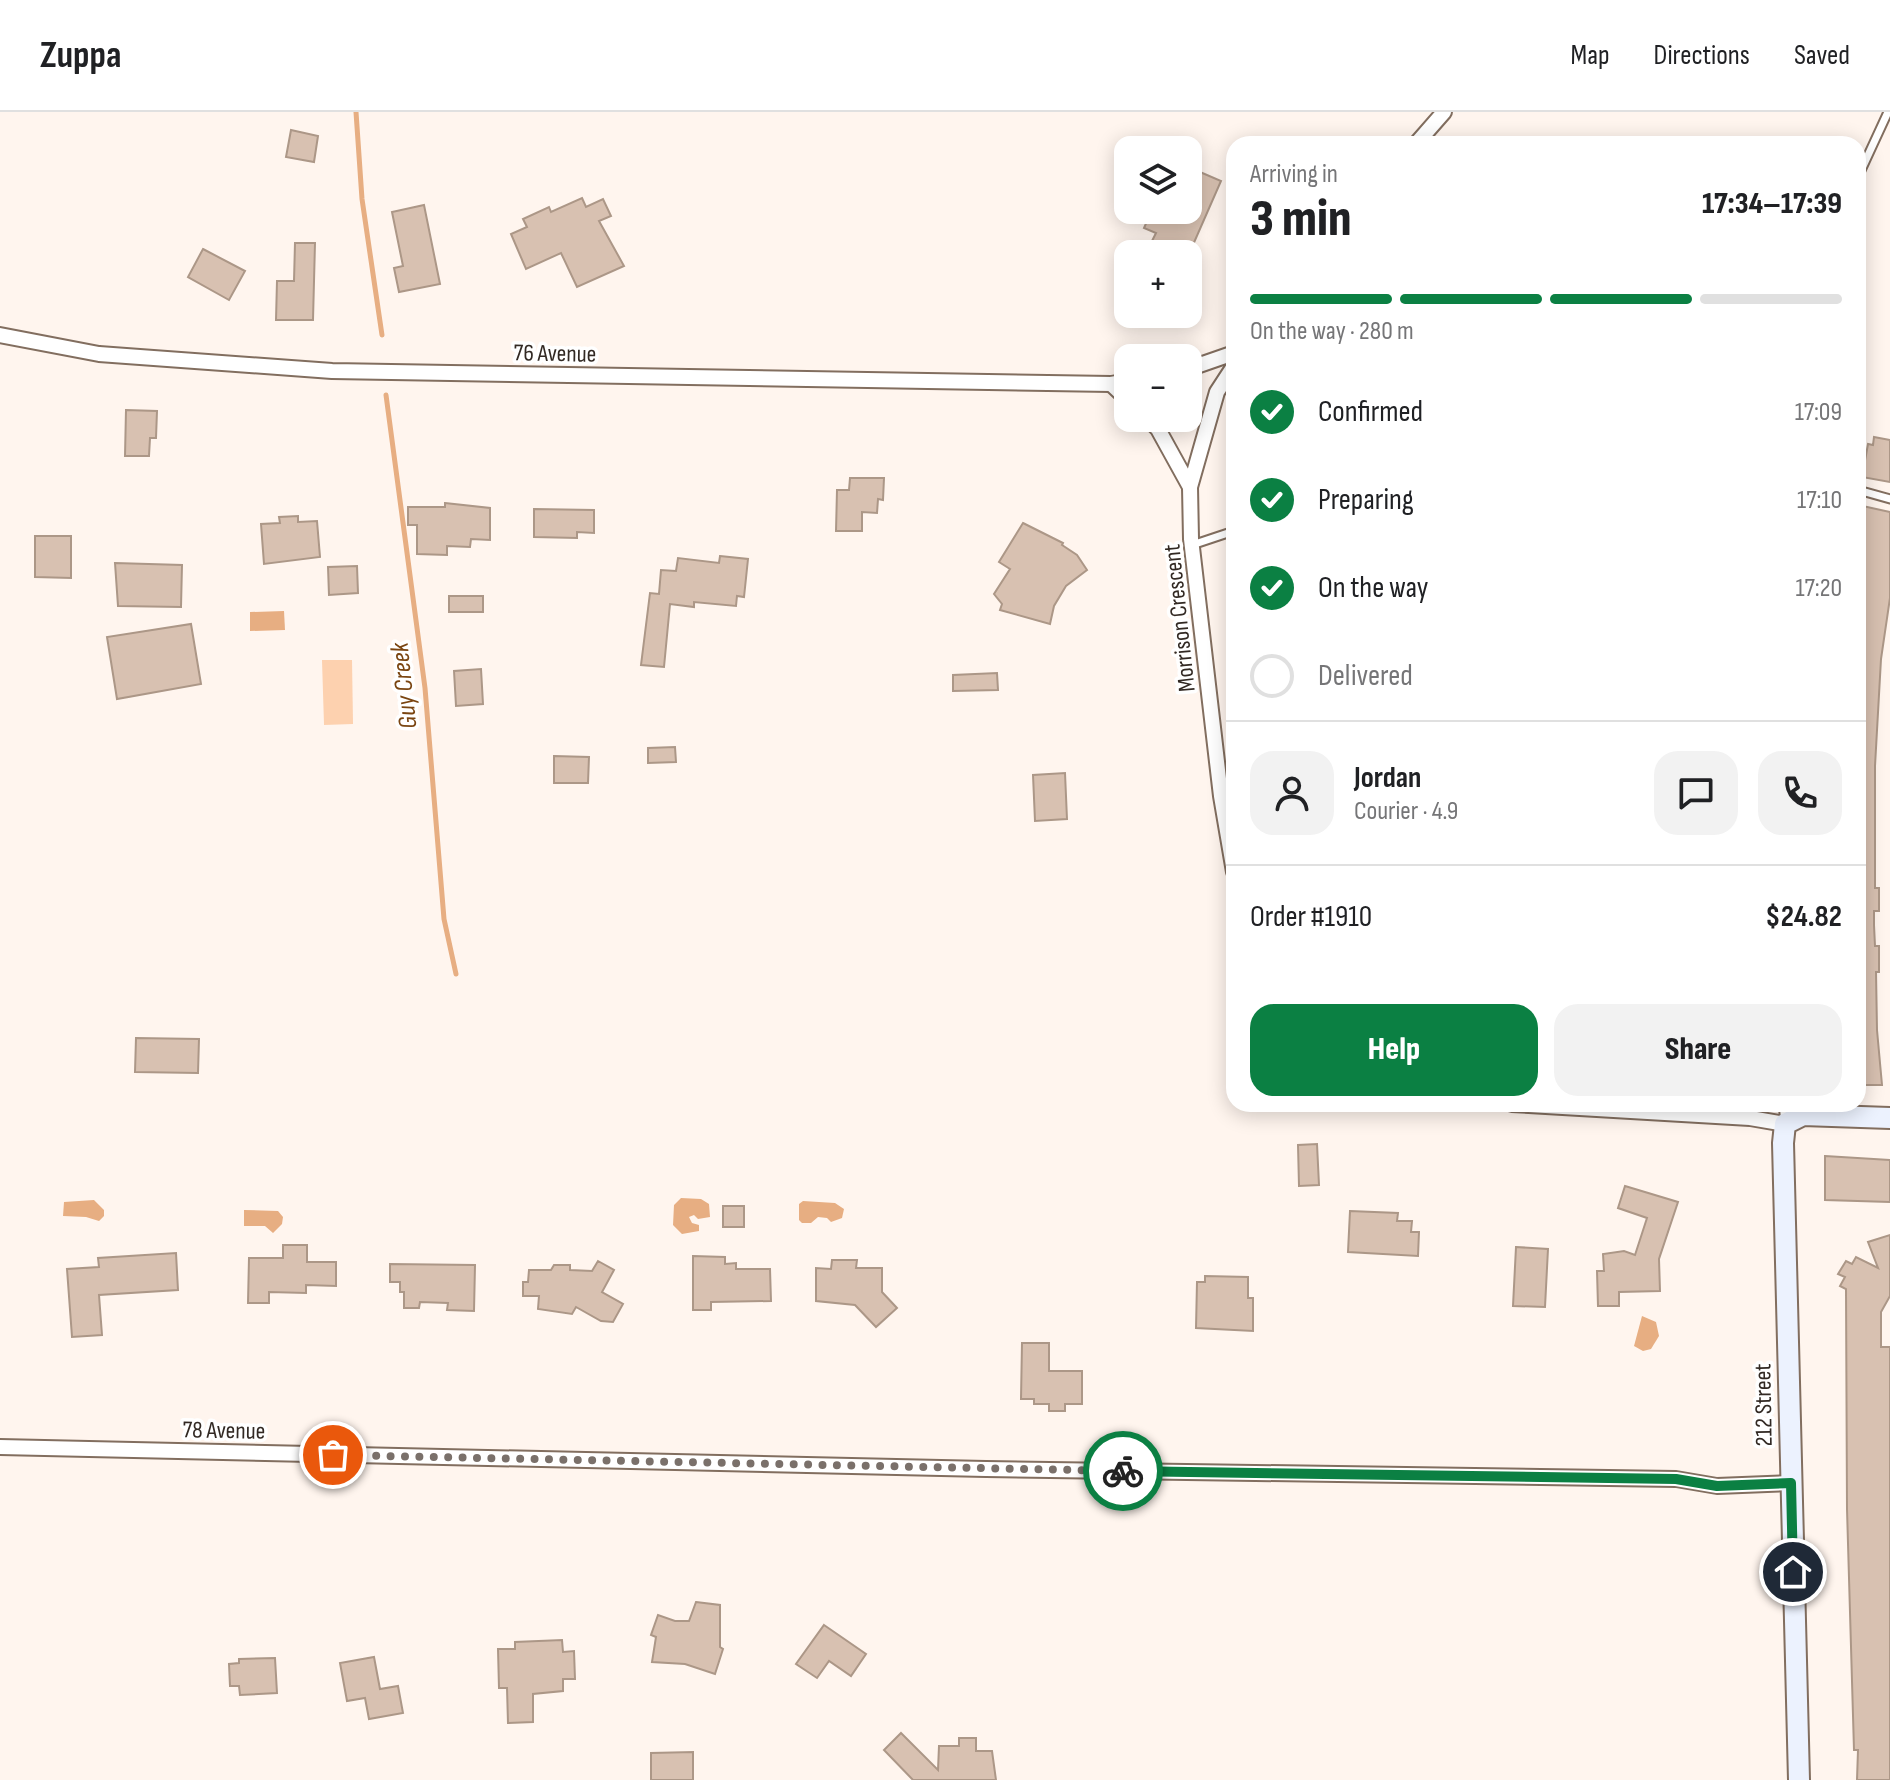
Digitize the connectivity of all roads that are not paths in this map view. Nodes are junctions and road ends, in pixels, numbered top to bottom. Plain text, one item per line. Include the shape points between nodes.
1 (1444, 112) edge
2 (1888, 112) edge
3 (1423, 136) edge
4 (1866, 160) edge
5 (0, 335) edge
6 (1226, 356) edge
7 (1202, 364) edge
8 (1226, 378) edge
9 (1114, 383) edge
10 (1111, 384) junction
11 (1114, 387) edge
12 (1160, 432) edge
13 (1190, 487) junction
14 (1866, 492) edge
15 (1890, 499) edge
16 (1226, 534) edge
17 (1192, 545) junction
18 (1226, 825) edge
19 (1633, 1112) edge
20 (1784, 1114) edge
21 (1890, 1118) edge
22 (0, 1447) edge
23 (1791, 1483) junction
24 (1799, 1780) edge

1 - 3 street
2 - 4 lane
5 - 10 street, 76 Avenue via 99,354 332,371
6 - 7 street
8 - 13 street, Morrison Crescent via 1217,392
9 - 10 street, 76 Avenue
10 - 11 street
12 - 13 street
13 - 17 street, Morrison Crescent
14 - 15 lane
16 - 17 lane
17 - 18 street, Morrison Crescent
19 - 20 street via 1750,1118
20 - 21 street
20 - 23 street, 212 Street
22 - 23 street, 78 Avenue via 1676,1479 1717,1486
23 - 24 street, 212 Street

